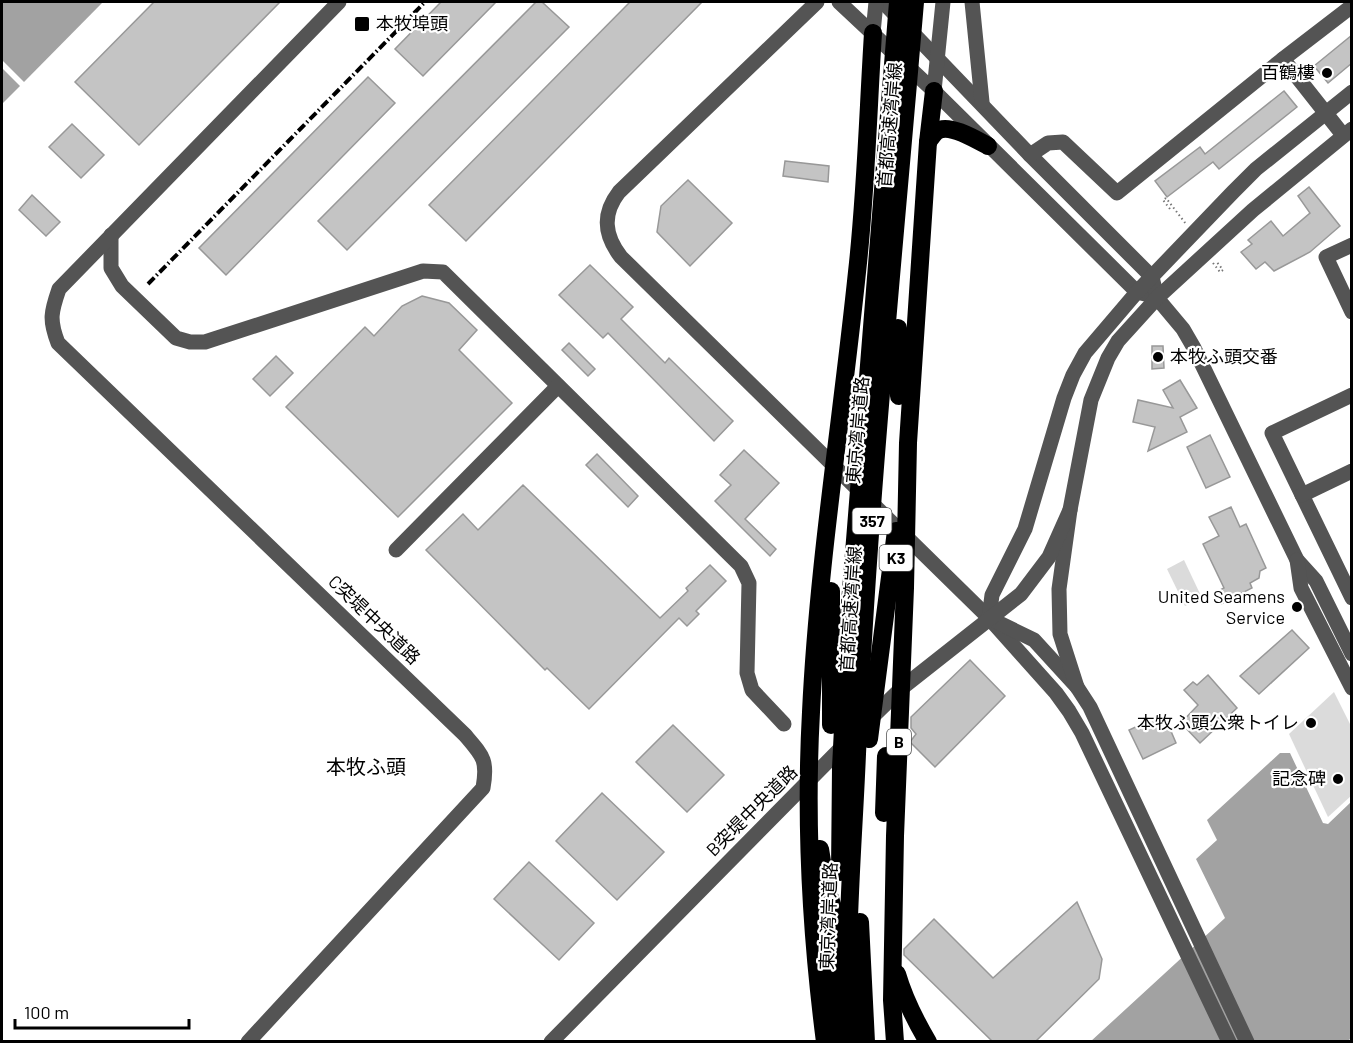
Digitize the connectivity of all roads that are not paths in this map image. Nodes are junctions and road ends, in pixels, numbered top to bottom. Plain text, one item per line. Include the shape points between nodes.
1 (817, 2) edge
2 (839, 2) edge
3 (876, 2) edge
4 (884, 2) edge
5 (898, 2) edge
6 (905, 2) edge
7 (915, 2) edge
8 (921, 2) edge
9 (943, 2) edge
10 (972, 2) edge
11 (332, 4) edge
12 (1352, 6) edge
13 (873, 33) junction
14 (937, 57) junction
15 (1283, 59) junction
16 (934, 91) junction
17 (1352, 92) edge
18 (982, 102) junction
19 (1325, 113) junction
20 (1347, 132) edge
21 (928, 142) junction
22 (988, 146) junction
23 (1030, 155) junction
24 (111, 235) junction
25 (879, 239) junction
26 (1352, 245) edge
27 (898, 272) junction
28 (1152, 277) junction
29 (1137, 292) junction
30 (1157, 298) junction
31 (1352, 312) edge
32 (558, 386) junction
33 (1352, 395) edge
34 (908, 443) junction
35 (1352, 471) edge
36 (831, 490) junction
37 (1302, 495) junction
38 (1070, 510) junction
39 (396, 550) dead end
40 (1297, 560) junction
41 (1352, 598) edge
42 (989, 618) junction
43 (1352, 654) edge
44 (1077, 687) junction
45 (1352, 688) edge
46 (784, 724) dead end
47 (851, 873) junction
48 (248, 1041) edge
49 (551, 1041) edge
50 (825, 1041) edge
51 (837, 1041) edge
52 (846, 1041) edge
53 (866, 1041) edge
54 (895, 1041) edge
55 (901, 1041) edge
56 (928, 1041) edge
57 (1229, 1041) edge
58 (1247, 1041) edge

1 - 42 street via 619,192 609,207 607,230 621,257
2 - 13 street
3 - 13 street
4 - 14 street
5 - 25 highway, 首都高速湾岸線
6 - 52 highway, 東京湾岸道路 / 357 via 852,664 840,945
7 - 47 highway, 東京湾岸道路 / 357 via 866,595
8 - 27 highway, 首都高速湾岸線 / B
9 - 14 street
10 - 18 street
11 - 24 street, C突堤中央道路
12 - 15 street
13 - 16 street
13 - 36 highway via 858,267
14 - 16 street
14 - 18 street
15 - 19 street
15 - 23 street via 1117,193 1064,142 1048,143
16 - 21 highway
16 - 22 street
17 - 19 street
18 - 23 street
19 - 20 street
19 - 28 street via 1256,169
20 - 30 street via 1253,210
21 - 22 highway via 944,128
21 - 34 highway
22 - 29 street
23 - 28 street
24 - 32 street via 111,268 122,286 176,338 205,342 423,271 443,272
24 - 48 street, C突堤中央道路 via 59,289 51,311 58,343 465,735 481,754 486,770 483,788
25 - 52 highway, 首都高速湾岸線 via 848,628 841,768 840,897
25 - 55 highway via 840,487 817,808 826,886 841,936 874,1003
26 - 31 street via 1326,257
27 - 53 highway, 首都高速湾岸線 / B via 866,710 860,900
27 - 56 highway, K3 via 899,500 884,889 892,955 902,989
28 - 29 street
28 - 30 street
29 - 30 street
29 - 42 street via 1093,343 1073,375 1029,519 992,595
30 - 38 street via 1118,341 1099,375
30 - 40 street via 1183,328 1204,365
32 - 39 street
32 - 46 street via 741,566 749,584 749,681 752,690
33 - 37 street via 1272,433
34 - 47 highway
34 - 54 highway, B via 892,999
35 - 37 street
36 - 50 highway via 810,713 809,787 814,934
36 - 51 highway via 832,964
37 - 41 street
38 - 42 street, B突堤中央道路 via 1040,570 1021,594
38 - 44 street via 1058,603 1062,647
40 - 43 street via 1316,581
40 - 45 street via 1301,588
42 - 44 street via 1034,640
42 - 49 street, B突堤中央道路 via 874,715
42 - 57 street via 1069,711
44 - 58 street via 1101,728
47 - 52 highway, 東京湾岸道路 / 357

